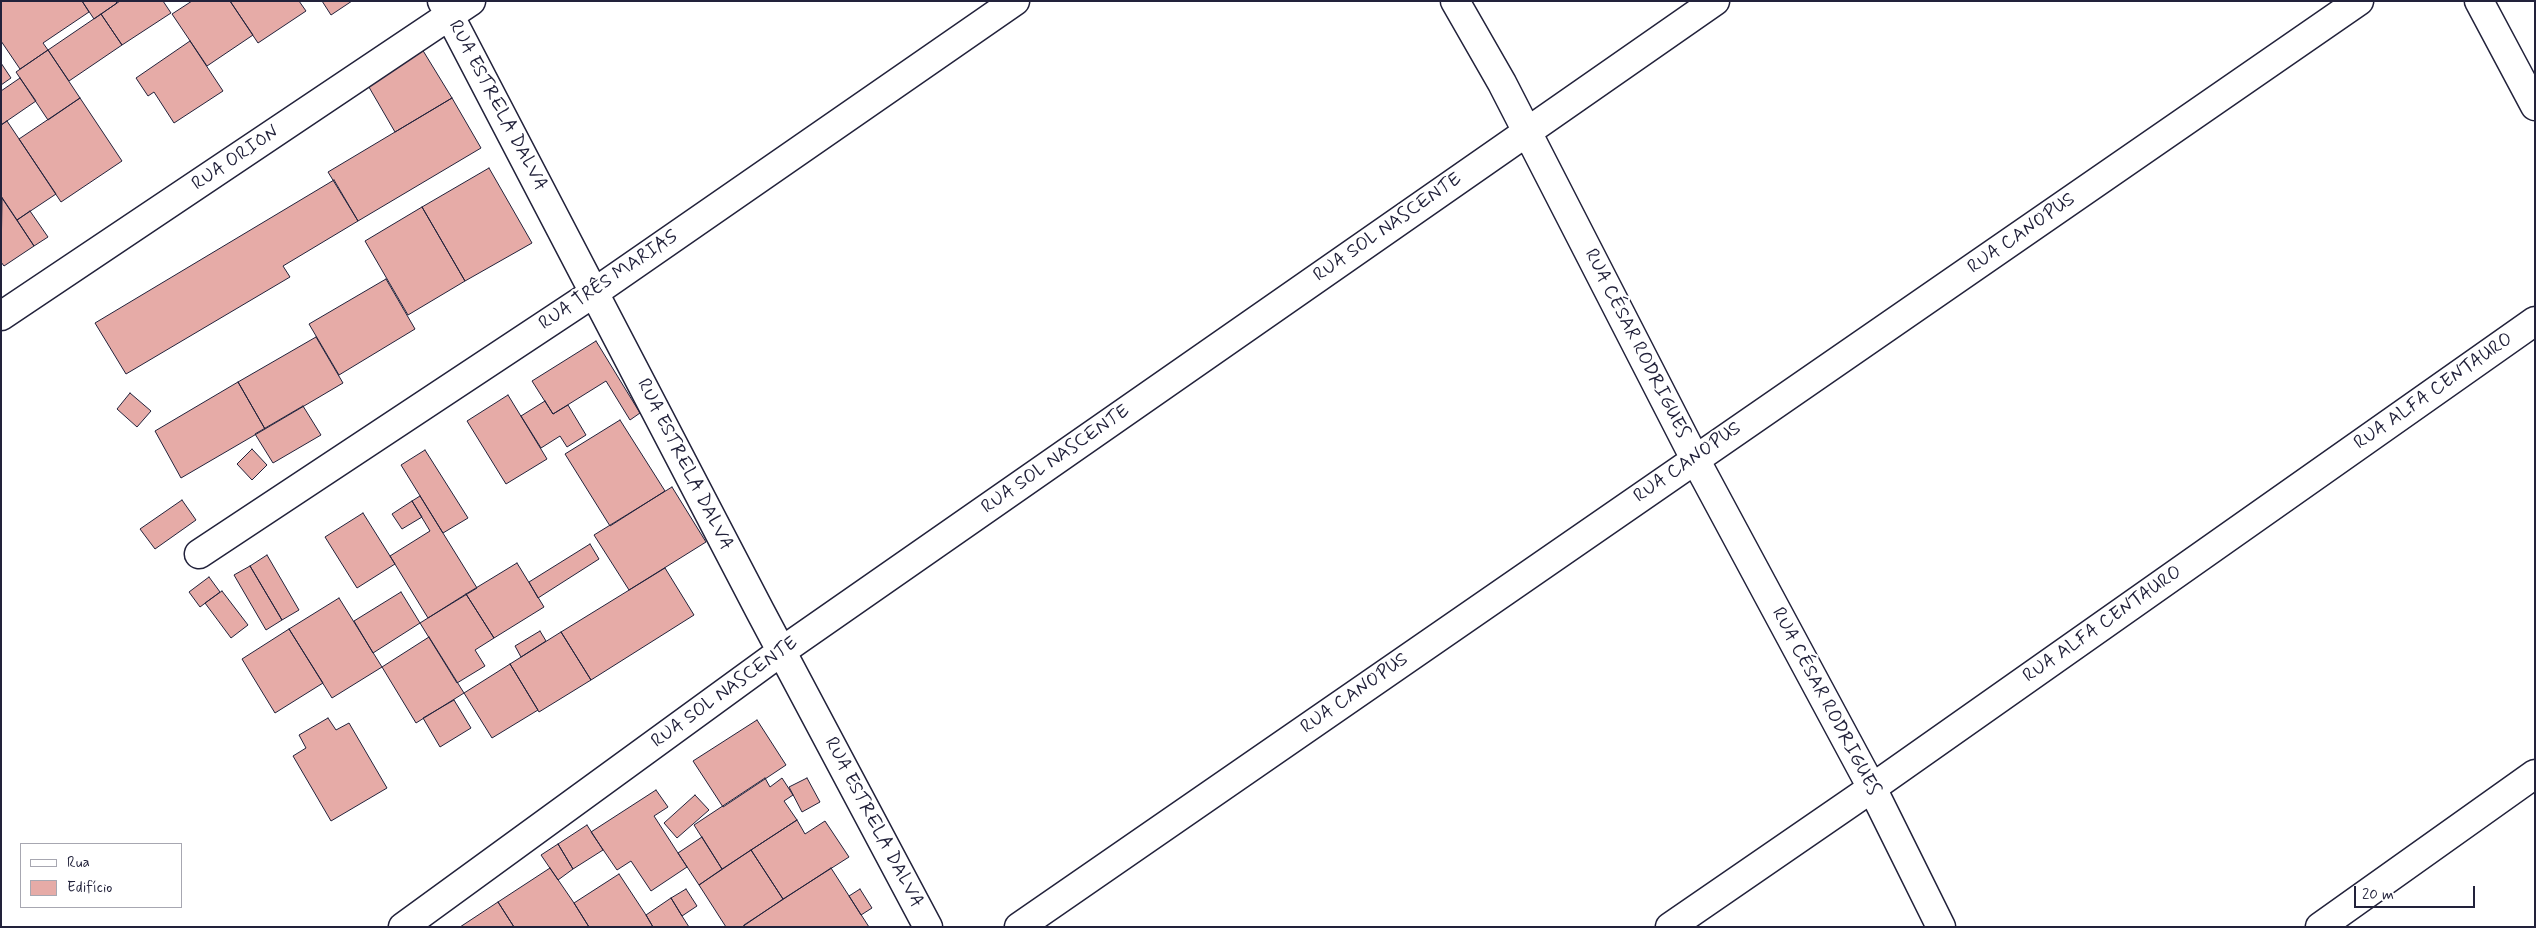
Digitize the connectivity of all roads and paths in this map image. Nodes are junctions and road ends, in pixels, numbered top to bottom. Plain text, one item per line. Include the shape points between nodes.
1 (1015, 1) edge
2 (1455, 1) edge
3 (1715, 1) edge
4 (2359, 1) edge
5 (2478, 1) edge
6 (454, 6) edge
7 (2535, 106) edge
8 (1525, 132) junction
9 (595, 292) junction
10 (1, 316) edge
11 (2535, 321) edge
12 (1695, 459) junction
13 (199, 554) dead end
14 (782, 652) junction
15 (2535, 774) edge
16 (1872, 788) junction
17 (403, 927) edge
18 (928, 927) edge
19 (1019, 927) edge
20 (1670, 927) edge
21 (1941, 927) edge
22 (2320, 927) edge

1 - 9 street, RUA TRÊS MARIAS
2 - 8 street, RUA CÉSAR RODRIGUES via 1502,83
3 - 8 street, RUA SOL NASCENTE
4 - 12 street, RUA CANOPUS
5 - 7 street
6 - 9 street, RUA ESTRELA DALVA
6 - 10 street, RUA ORION
8 - 12 street, RUA CÉSAR RODRIGUES
8 - 14 street, RUA SOL NASCENTE
9 - 13 street, RUA TRÊS MARIAS
9 - 14 street, RUA ESTRELA DALVA
11 - 16 street, RUA ALFA CENTAURO
12 - 16 street, RUA CÉSAR RODRIGUES
12 - 19 street, RUA CANOPUS
14 - 17 street, RUA SOL NASCENTE
14 - 18 street, RUA ESTRELA DALVA
15 - 22 street
16 - 20 street, RUA ALFA CENTAURO
16 - 21 street, RUA CÉSAR RODRIGUES

